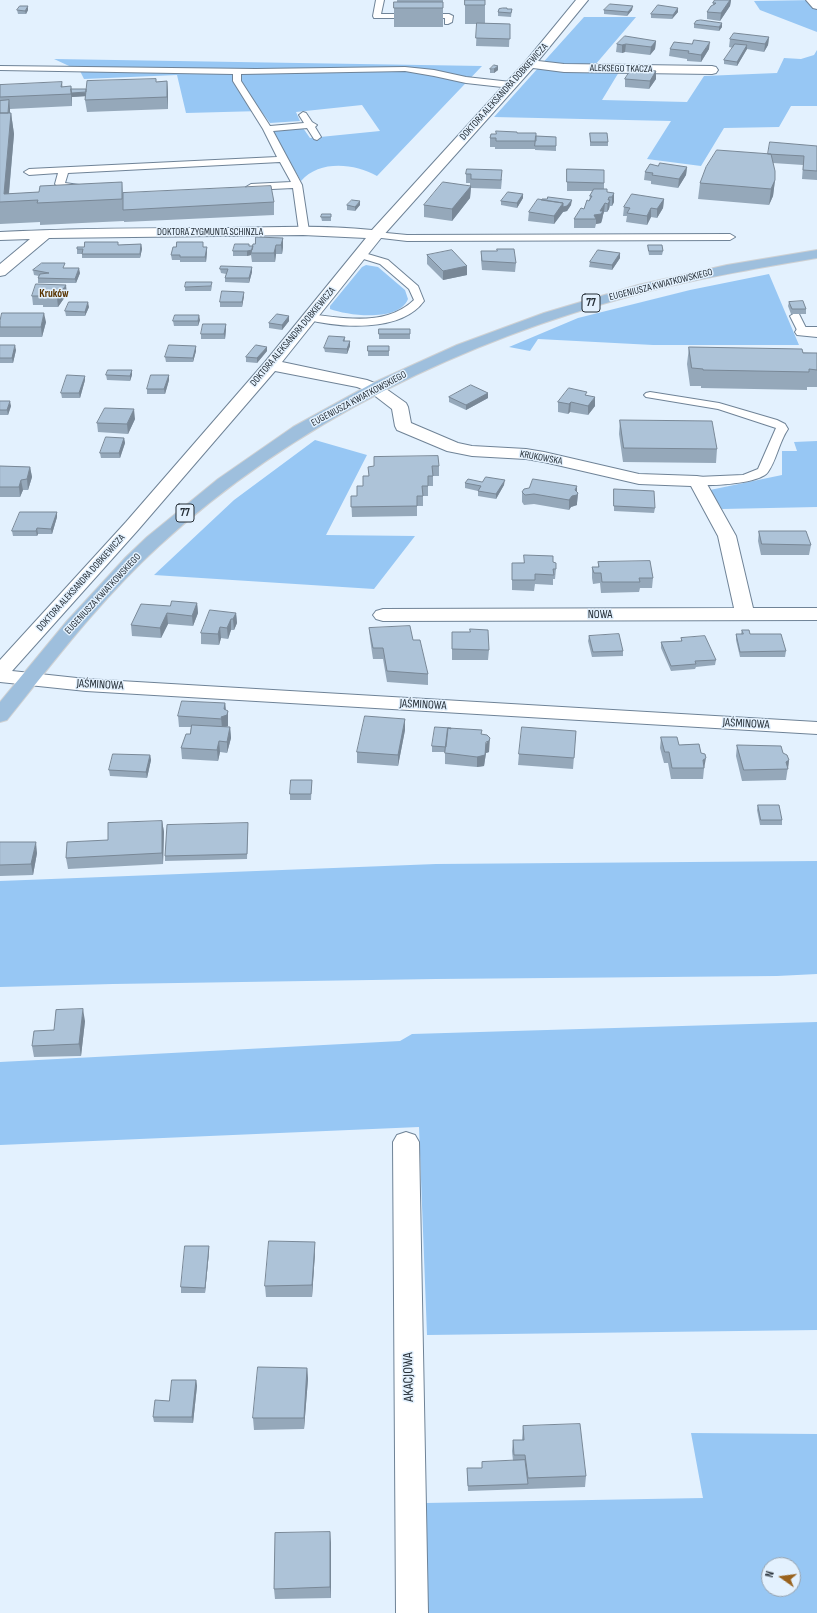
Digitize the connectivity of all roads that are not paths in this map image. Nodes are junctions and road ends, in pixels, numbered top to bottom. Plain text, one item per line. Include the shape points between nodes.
1 (380, 0) edge
2 (582, 0) edge
3 (812, 0) edge
4 (817, 6) edge
5 (449, 16) dead end
6 (530, 64) junction
7 (0, 68) edge
8 (712, 70) dead end
9 (237, 71) junction
10 (511, 85) junction
11 (303, 115) dead end
12 (312, 125) junction
13 (267, 129) junction
14 (317, 137) dead end
15 (282, 159) junction
16 (64, 170) junction
17 (29, 172) dead end
18 (297, 185) junction
19 (239, 188) edge
20 (95, 190) edge
21 (304, 231) junction
22 (45, 234) junction
23 (376, 235) junction
24 (0, 236) edge
25 (730, 237) dead end
26 (817, 254) edge
27 (361, 255) junction
28 (0, 272) edge
29 (796, 316) edge
30 (309, 317) junction
31 (810, 332) edge
32 (271, 365) junction
33 (376, 389) junction
34 (650, 395) dead end
35 (697, 481) junction
36 (745, 614) junction
37 (817, 614) edge
38 (383, 615) dead end
39 (0, 672) edge
40 (0, 676) edge
41 (29, 679) junction
42 (0, 716) edge
43 (817, 728) edge
44 (406, 1142) dead end
45 (412, 1613) edge

1 - 5 lane via 377,16
2 - 6 street, DOKTORA ALEKSANDRA DOBKIEWICZA
3 - 4 street
6 - 8 street, ALEKSEGO TKACZA via 564,68
6 - 10 street, DOKTORA ALEKSANDRA DOBKIEWICZA
7 - 9 lane
9 - 10 lane via 405,69
9 - 13 lane via 237,81
10 - 23 street, DOKTORA ALEKSANDRA DOBKIEWICZA
11 - 12 lane
12 - 13 lane
12 - 14 lane
13 - 15 lane
15 - 16 lane
15 - 18 lane
16 - 17 lane
16 - 20 lane via 60,184
18 - 19 lane
18 - 21 lane
21 - 22 street, DOKTORA ZYGMUNTA SCHINZLA
21 - 23 street, DOKTORA ZYGMUNTA SCHINZLA
22 - 24 street, DOKTORA ZYGMUNTA SCHINZLA
22 - 28 street
23 - 25 lane via 407,238
23 - 27 street, DOKTORA ALEKSANDRA DOBKIEWICZA
26 - 33 main road, EUGENIUSZA KWIATKOWSKIEGO / 77 via 691,277 580,306 472,344
27 - 30 street, DOKTORA ALEKSANDRA DOBKIEWICZA
27 - 30 lane via 384,262 414,288 419,301 414,308 393,318 381,320 342,321
29 - 31 lane
30 - 32 street, DOKTORA ALEKSANDRA DOBKIEWICZA
32 - 33 street, KRUKOWSKA via 340,378
32 - 39 street, DOKTORA ALEKSANDRA DOBKIEWICZA via 132,526
33 - 35 street, KRUKOWSKA via 400,407 403,426 453,447 544,457 638,479
33 - 41 main road, EUGENIUSZA KWIATKOWSKIEGO / 77 via 317,420 268,450 177,520 90,606
34 - 35 lane via 719,406 781,426 782,429 763,470 756,475
35 - 36 street via 727,536
36 - 37 street, NOWA
36 - 38 street, NOWA
40 - 41 street, JAŚMINOWA
41 - 42 main road, EUGENIUSZA KWIATKOWSKIEGO / 77
41 - 43 street, JAŚMINOWA via 86,685
44 - 45 street, AKACJOWA

